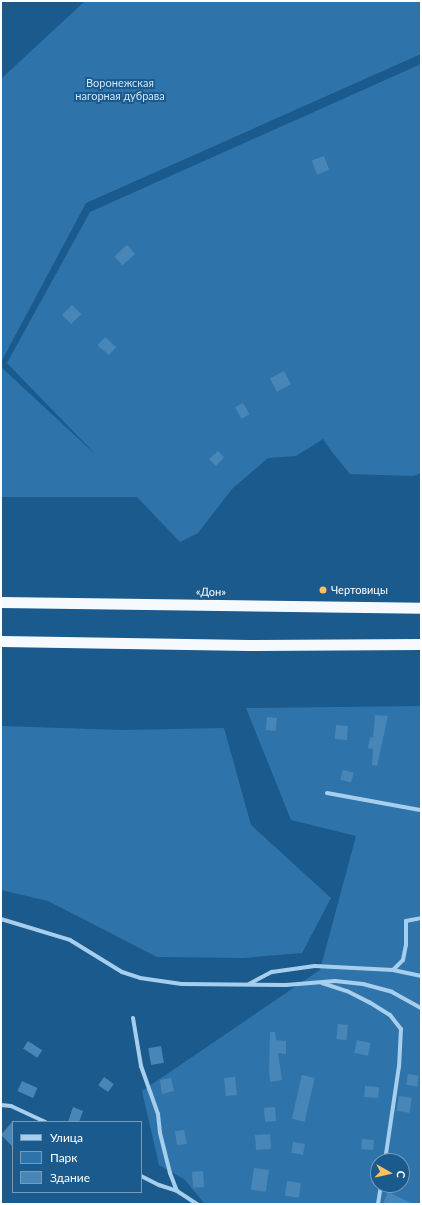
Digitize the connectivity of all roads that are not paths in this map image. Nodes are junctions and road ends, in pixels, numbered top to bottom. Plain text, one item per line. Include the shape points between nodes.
1 (1, 602) edge
2 (421, 608) edge
3 (1, 641) edge
4 (421, 644) edge
5 (327, 793) dead end
6 (421, 810) edge
7 (421, 918) edge
8 (1, 919) edge
9 (393, 970) junction
10 (421, 976) edge
11 (318, 982) junction
12 (249, 984) junction
13 (421, 1008) edge
14 (133, 1018) dead end
15 (1, 1105) edge
16 (44, 1121) edge
17 (385, 1153) edge
18 (142, 1176) edge
19 (177, 1191) junction
20 (380, 1193) edge
21 (197, 1204) edge
22 (378, 1204) edge

1 - 2 highway, «Дон»
3 - 4 highway via 249,645
5 - 6 street
7 - 9 street via 406,921 403,960
8 - 12 street via 70,940 122,972 140,978 182,984
9 - 10 street
9 - 12 street via 316,966 272,972
11 - 12 street via 286,985
11 - 13 street via 363,984 392,992
11 - 17 street via 347,991 369,1002 390,1015 401,1029 399,1066
14 - 19 street via 141,1066 158,1114 166,1160
15 - 16 street via 11,1106
18 - 19 street
19 - 21 street
20 - 22 street

